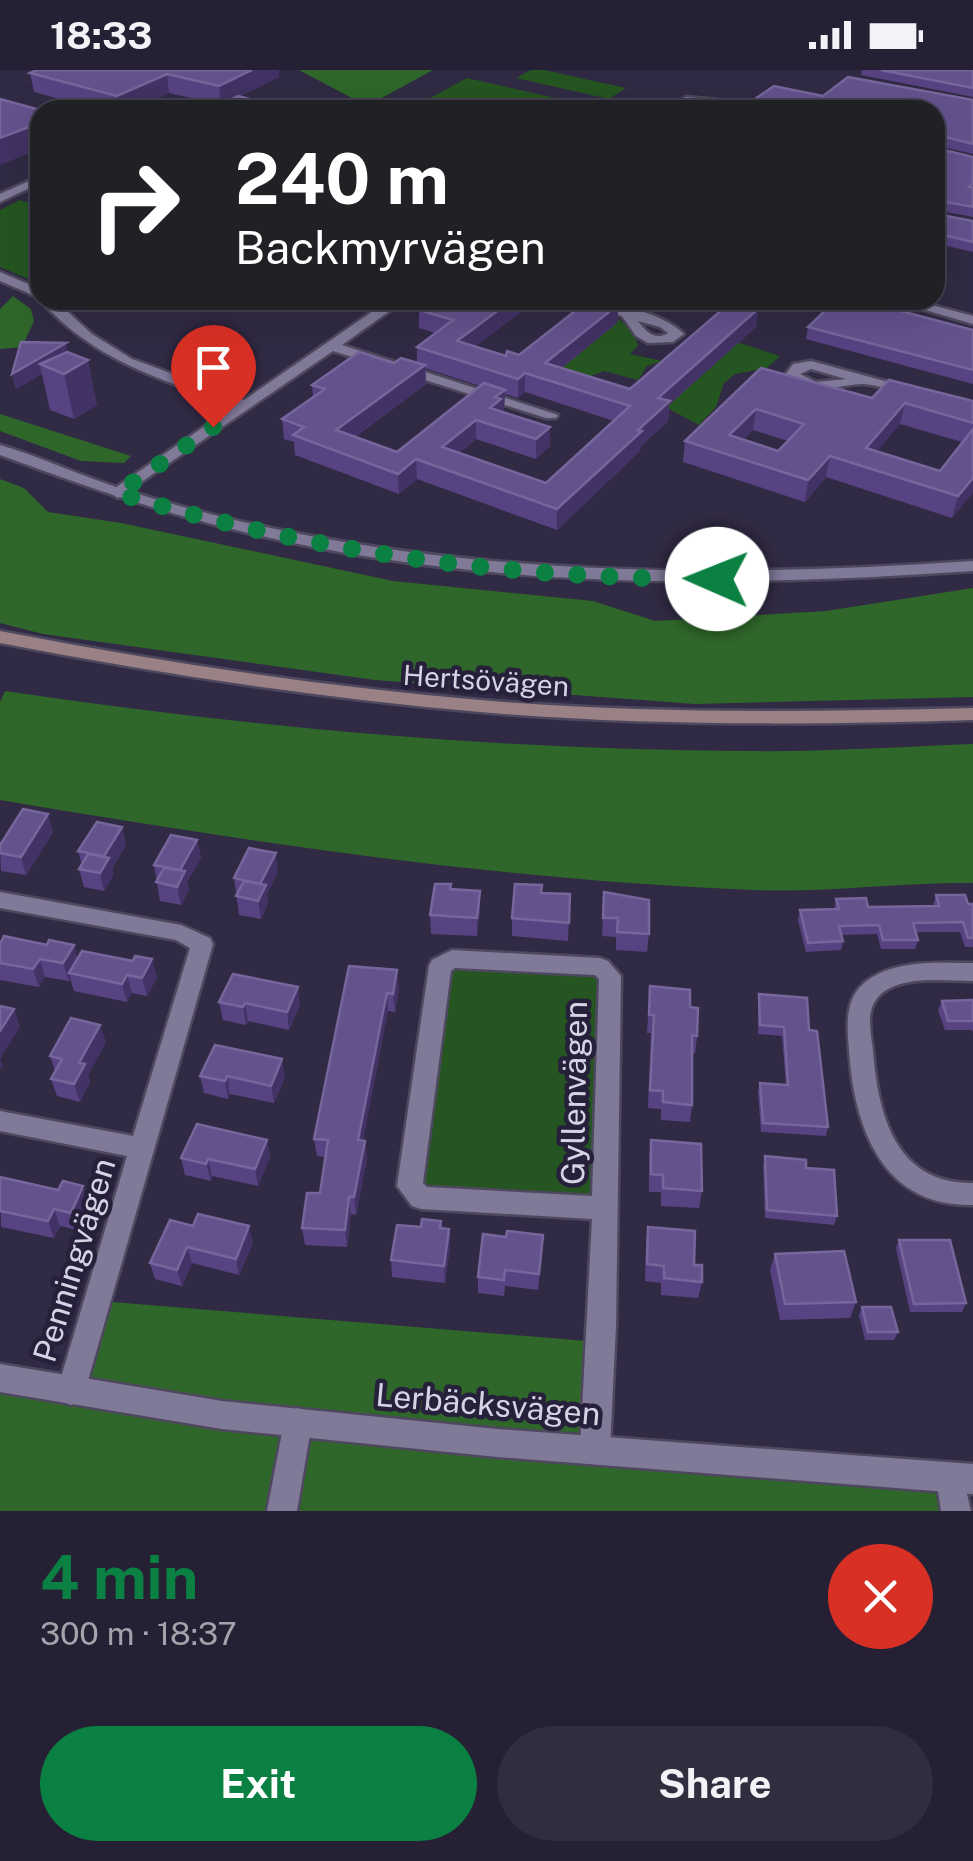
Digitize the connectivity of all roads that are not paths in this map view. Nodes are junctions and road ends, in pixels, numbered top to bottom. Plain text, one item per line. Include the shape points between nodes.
1 (2, 179) dead end
2 (30, 184) edge
3 (26, 186) junction
4 (0, 198) edge
5 (0, 276) edge
6 (30, 290) edge
7 (58, 310) edge
8 (384, 310) edge
9 (616, 310) edge
10 (936, 310) edge
11 (627, 313) dead end
12 (973, 320) edge
13 (332, 346) junction
14 (863, 379) dead end
15 (921, 396) edge
16 (244, 406) junction
17 (551, 415) dead end
18 (0, 450) edge
19 (118, 493) junction
20 (973, 566) edge
21 (0, 637) edge
22 (973, 714) edge
23 (0, 900) edge
24 (973, 972) edge
25 (0, 1120) edge
26 (144, 1149) junction
27 (973, 1194) edge
28 (604, 1208) junction
29 (0, 1378) edge
30 (71, 1392) junction
31 (298, 1422) junction
32 (595, 1448) junction
33 (962, 1478) edge
34 (282, 1511) edge
35 (956, 1511) edge

1 - 3 street
2 - 3 street
3 - 4 street
5 - 6 street
7 - 16 street via 127,362
8 - 13 street
9 - 11 street
10 - 12 street
13 - 16 street
13 - 17 street
14 - 15 street
16 - 19 street
18 - 19 street
19 - 20 street via 318,543 534,572 744,579
21 - 22 main road, Hertsövägen via 210,678 444,705 711,718
23 - 26 street, Penningvägen via 181,933 202,944
24 - 27 street via 881,980 860,1000 858,1016 870,1125 884,1152 940,1191
25 - 26 street, Penningvägen
26 - 30 street, Penningvägen
28 - 28 street, Gyllenvägen via 610,976 600,968 452,958 440,966 410,1186 420,1198
28 - 32 street, Gyllenvägen
29 - 30 street, Lerbäcksvägen
30 - 31 street, Lerbäcksvägen
31 - 32 street, Lerbäcksvägen
31 - 34 street
32 - 33 street, Lerbäcksvägen
33 - 35 street

